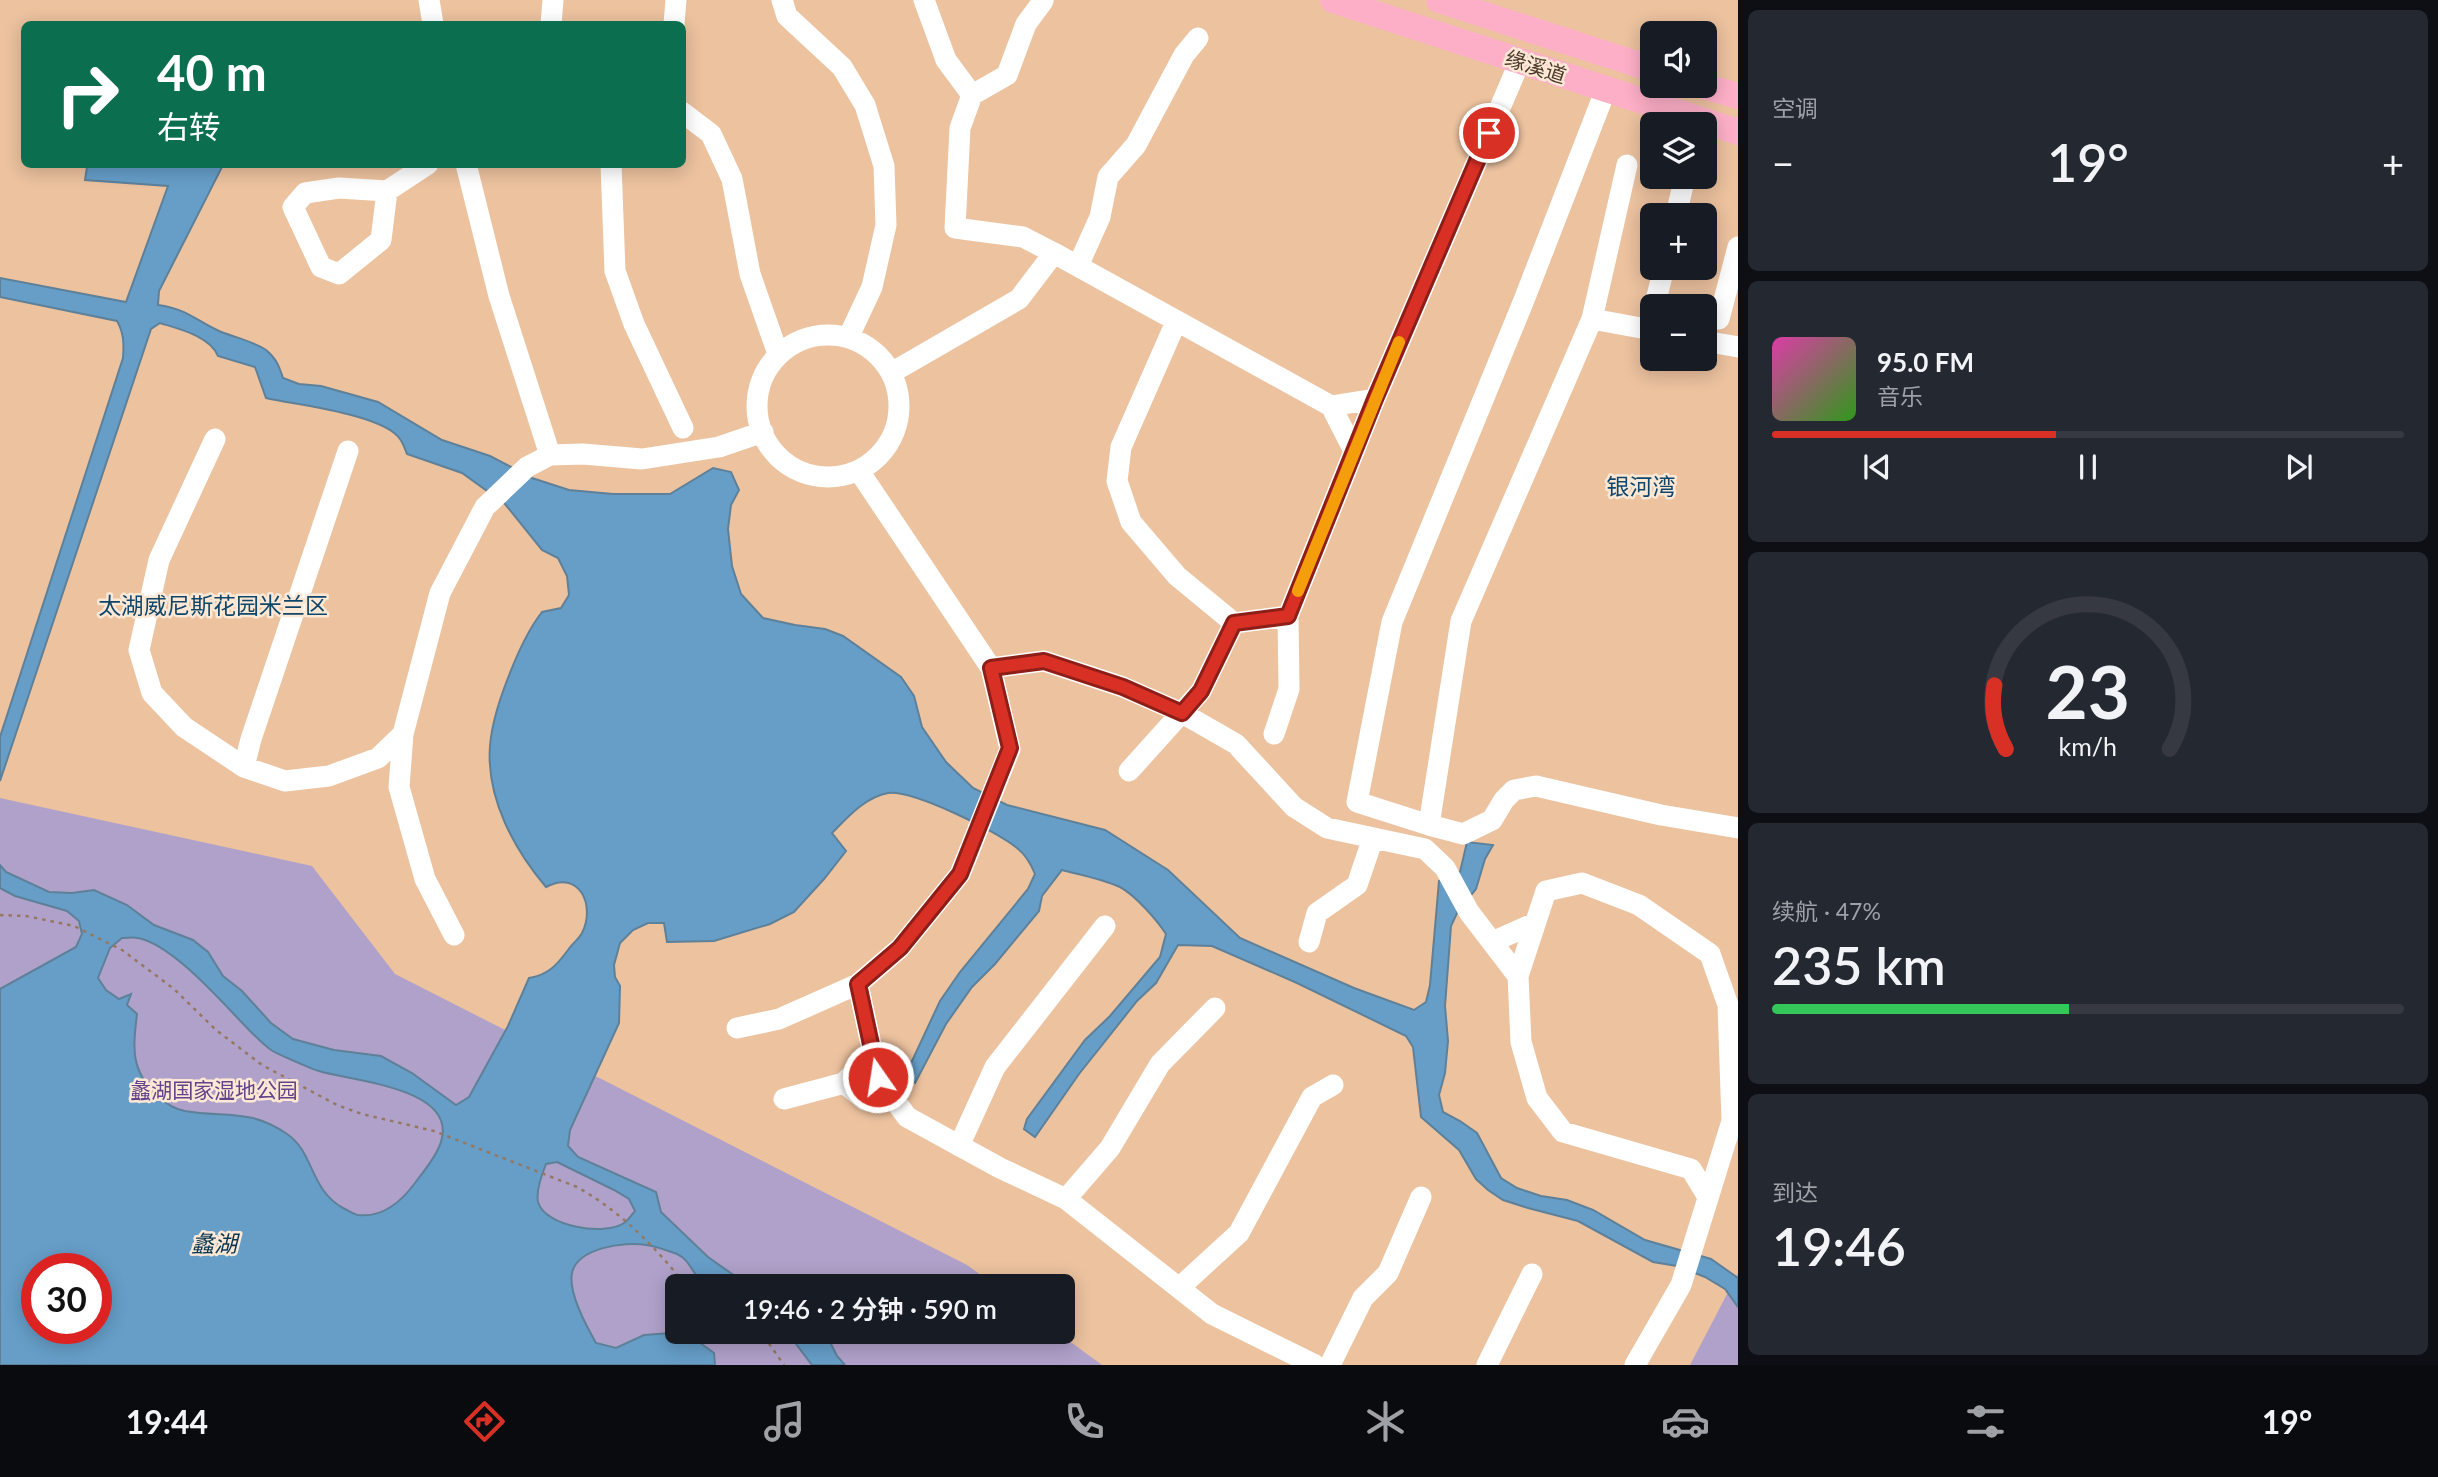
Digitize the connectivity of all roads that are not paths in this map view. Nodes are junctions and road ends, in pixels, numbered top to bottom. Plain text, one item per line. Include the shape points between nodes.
1 (429, 0) edge
2 (553, 0) edge
3 (676, 0) edge
4 (782, 0) edge
5 (924, 0) edge
6 (1333, 0) edge
7 (1439, 0) edge
8 (1043, 1) edge
9 (432, 21) edge
10 (551, 21) edge
11 (674, 21) edge
12 (1198, 38) dead end
13 (1520, 61) junction
14 (1640, 64) edge
15 (1606, 89) junction
16 (1717, 90) edge
17 (972, 95) junction
18 (1738, 96) edge
19 (1670, 112) edge
20 (686, 115) edge
21 (1717, 127) edge
22 (1738, 132) edge
23 (1628, 165) dead end
24 (422, 168) edge
25 (467, 168) edge
26 (611, 168) edge
27 (387, 191) junction
28 (1738, 247) edge
29 (1054, 253) junction
30 (1078, 266) junction
31 (1719, 318) dead end
32 (1592, 319) junction
33 (1176, 322) junction
34 (1640, 329) edge
35 (849, 336) junction
36 (1717, 343) edge
37 (1738, 347) edge
38 (778, 354) junction
39 (891, 373) junction
40 (1375, 399) junction
41 (1331, 406) junction
42 (683, 428) dead end
43 (763, 432) junction
44 (215, 439) dead end
45 (348, 450) dead end
46 (1354, 451) junction
47 (550, 455) junction
48 (859, 471) junction
49 (1288, 616) junction
50 (1234, 623) junction
51 (991, 668) junction
52 (1182, 713) junction
53 (403, 734) junction
54 (1274, 734) dead end
55 (244, 767) junction
56 (1129, 771) dead end
57 (1429, 825) junction
58 (1738, 828) edge
59 (1373, 838) junction
60 (1533, 924) junction
61 (1105, 926) dead end
62 (454, 935) dead end
63 (1492, 942) junction
64 (1309, 943) dead end
65 (1518, 976) junction
66 (858, 984) junction
67 (1215, 1007) dead end
68 (737, 1028) dead end
69 (872, 1053) junction
70 (844, 1083) junction
71 (1333, 1085) dead end
72 (888, 1091) junction
73 (785, 1099) dead end
74 (959, 1146) junction
75 (1721, 1158) junction
76 (1692, 1169) junction
77 (1421, 1197) dead end
78 (1708, 1197) junction
79 (1066, 1199) junction
80 (1532, 1273) dead end
81 (1179, 1288) junction
82 (1315, 1365) edge
83 (1330, 1365) edge
84 (1487, 1365) edge
85 (1635, 1365) edge

1 - 9 street
2 - 10 street
3 - 11 street
4 - 35 street via 788,16 842,67 865,105 884,166 886,225 872,286
5 - 17 street via 946,60
6 - 13 main road, 缘溪道
7 - 14 main road, 缘溪道
8 - 17 street via 1026,24 1007,75
12 - 30 street via 1184,55 1136,145 1108,177 1100,217
13 - 15 main road, 缘溪道
13 - 40 street
15 - 19 main road, 缘溪道
15 - 57 street via 1392,622 1357,802
16 - 18 main road
17 - 29 street via 960,128 955,228 1023,237
20 - 38 street via 711,134 732,179 750,274
21 - 22 main road, 缘溪道
23 - 32 street
24 - 27 street
25 - 47 street via 499,296
26 - 42 street via 615,271 634,324
27 - 27 street via 339,188 305,193 293,207 321,267 339,274 381,240
28 - 31 street
29 - 30 street
29 - 39 street via 1019,299
30 - 33 street
32 - 34 street
32 - 57 street via 1461,621
33 - 41 street
33 - 50 street via 1121,447 1118,481 1131,522 1177,576
35 - 38 street via 808,337
35 - 39 street via 870,348
36 - 37 street
38 - 43 street via 760,382 757,416
39 - 48 street via 900,400 896,429 882,454
40 - 41 street
40 - 46 street
41 - 46 street
43 - 47 street via 719,447 642,458
43 - 48 street via 769,447 794,470 826,478
44 - 55 street via 159,560 139,650 152,693 184,727
45 - 55 street
46 - 49 street
47 - 53 street via 527,467 485,507 440,593
48 - 51 street
49 - 50 street
49 - 54 street via 1289,689
50 - 52 street via 1201,691
51 - 52 street via 1044,661 1123,687
51 - 66 street via 1010,748 960,874 900,948
52 - 56 street
52 - 59 street via 1236,744 1294,807 1327,828
53 - 55 street via 378,758 328,776 285,781
53 - 62 street via 399,787 425,879
57 - 58 street via 1463,834 1492,820 1514,790 1536,786
59 - 63 street via 1425,849 1445,868
59 - 64 street via 1357,884 1317,913
60 - 63 street
60 - 65 street
60 - 75 street via 1545,891 1582,883 1639,905 1710,954 1728,1005 1732,1121
61 - 74 street via 995,1067
63 - 65 street
65 - 76 street via 1521,1042 1537,1098 1563,1132
66 - 68 street via 779,1019
66 - 69 street
67 - 79 street via 1160,1064 1110,1148
69 - 70 street
69 - 72 street via 878,1077
70 - 72 street via 865,1100
70 - 73 street
71 - 81 street via 1312,1097 1239,1233
72 - 74 street via 907,1116
74 - 79 street
75 - 76 street
75 - 78 street
76 - 78 street
77 - 83 street via 1388,1273 1363,1298
78 - 85 street via 1681,1285
79 - 81 street
80 - 84 street
81 - 82 street via 1212,1314

